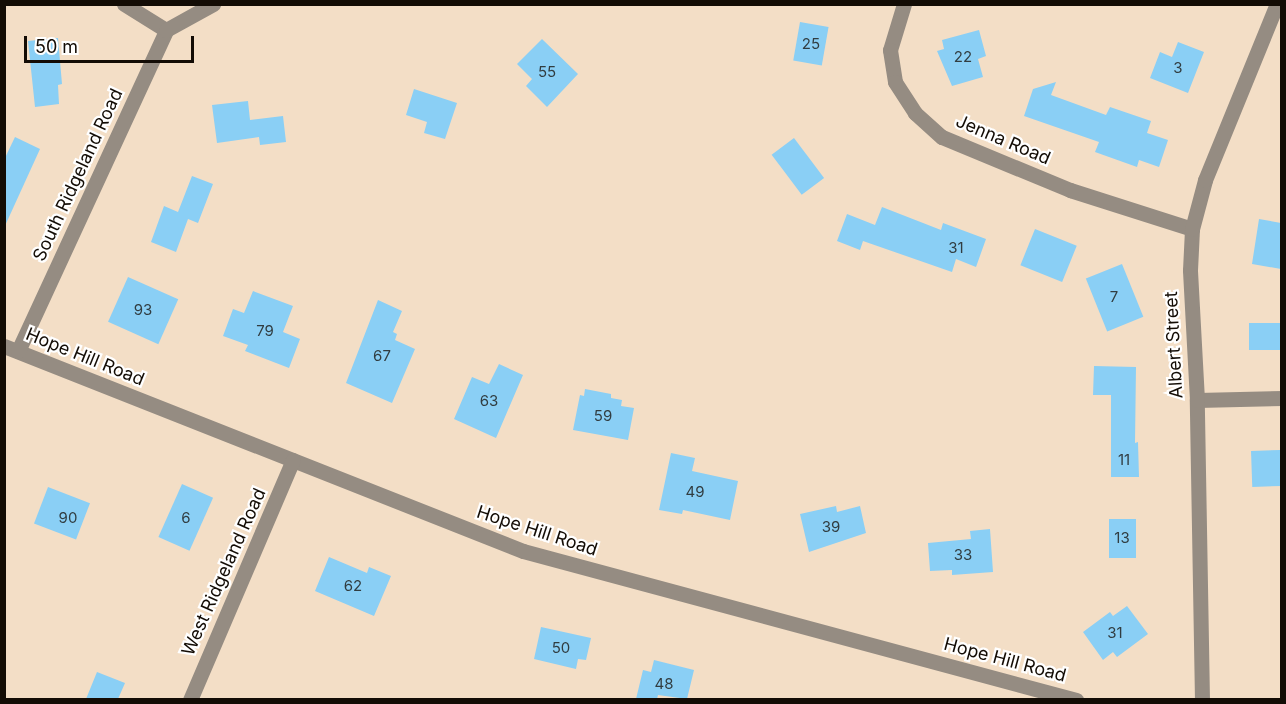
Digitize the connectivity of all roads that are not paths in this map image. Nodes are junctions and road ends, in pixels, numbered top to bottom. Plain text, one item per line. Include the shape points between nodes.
1 (124, 4) edge
2 (213, 4) edge
3 (904, 4) edge
4 (1277, 4) edge
5 (166, 30) junction
6 (1192, 229) junction
7 (11, 349) edge
8 (1281, 398) edge
9 (1197, 400) junction
10 (293, 460) junction
11 (190, 699) edge
12 (1076, 699) edge
13 (1202, 699) edge

1 - 5 street
2 - 5 street
3 - 6 street, Jenna Road via 890,50 895,82 915,113 942,137 1070,190
4 - 6 street, Albert Street via 1205,180
5 - 7 street, South Ridgeland Road
6 - 9 street, Albert Street via 1190,270
7 - 10 street, Hope Hill Road
8 - 9 street
9 - 13 street, Albert Street
10 - 11 street, West Ridgeland Road
10 - 12 street, Hope Hill Road via 523,551

